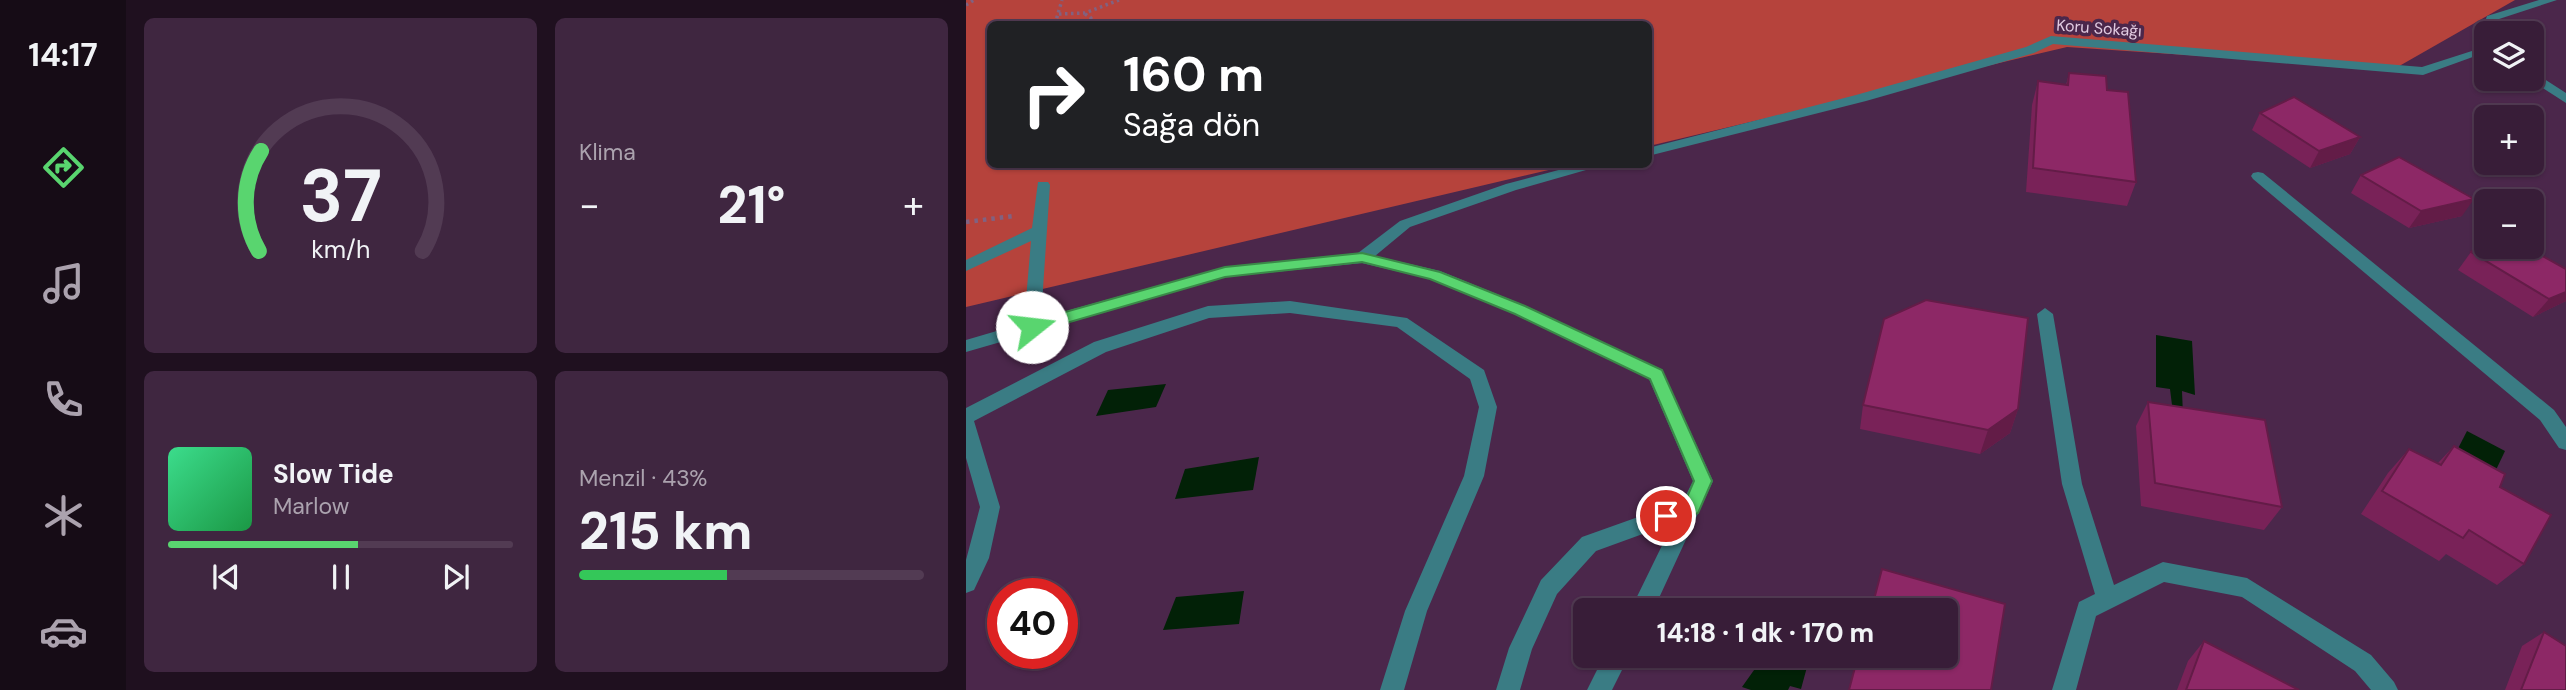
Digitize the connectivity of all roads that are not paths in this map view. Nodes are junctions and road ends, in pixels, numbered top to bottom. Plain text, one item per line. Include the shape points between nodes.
1 (2551, 0) edge
2 (2490, 21) edge
3 (2474, 58) edge
4 (2544, 83) edge
5 (2566, 99) edge
6 (1652, 151) edge
7 (1585, 168) edge
8 (2258, 176) dead end
9 (1043, 185) dead end
10 (1039, 231) junction
11 (1362, 258) junction
12 (966, 266) edge
13 (2045, 314) dead end
14 (1032, 327) junction
15 (966, 346) edge
16 (966, 417) edge
17 (966, 424) edge
18 (2566, 442) edge
19 (1692, 507) junction
20 (966, 583) edge
21 (1647, 598) edge
22 (2108, 599) junction
23 (1611, 668) edge
24 (1392, 690) edge
25 (1508, 690) edge
26 (1599, 690) edge
27 (2064, 690) edge
28 (2385, 690) edge

1 - 2 street
3 - 6 street, Koru Sokağı via 2423,71 2051,40 1861,98
4 - 5 street
7 - 11 street via 1511,187 1405,224
8 - 18 street via 2547,415
9 - 10 street
10 - 12 street
10 - 14 street
11 - 14 street via 1225,272
11 - 19 street via 1434,275 1656,375 1703,481
13 - 22 street via 2072,484
14 - 15 street
16 - 24 street via 1100,347 1208,312 1290,307 1401,323 1478,375 1488,407 1474,476 1416,611
17 - 20 street via 990,507 978,558
19 - 21 street
19 - 25 street via 1589,544 1549,587
22 - 27 street via 2087,609
22 - 28 street via 2163,572 2247,588 2362,663
23 - 26 street

